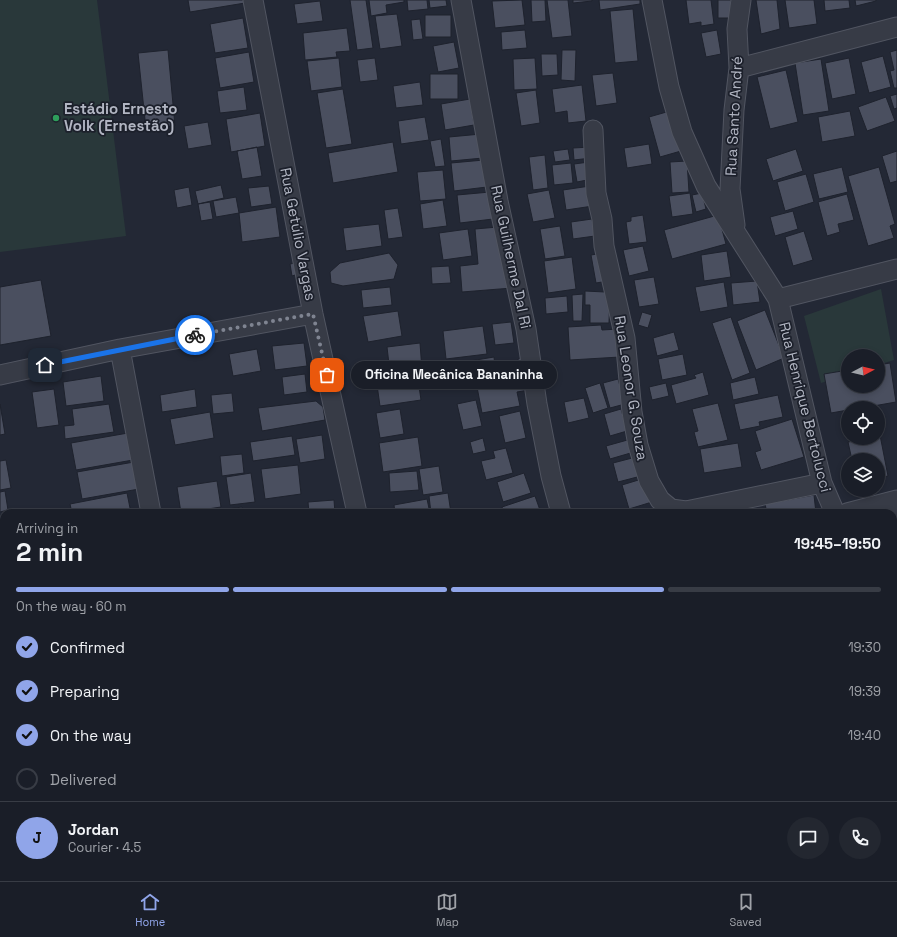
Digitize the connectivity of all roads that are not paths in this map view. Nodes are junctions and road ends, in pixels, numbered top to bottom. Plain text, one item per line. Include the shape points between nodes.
1 (253, 0) edge
2 (461, 0) edge
3 (652, 0) edge
4 (741, 0) edge
5 (897, 27) edge
6 (739, 68) junction
7 (593, 130) dead end
8 (736, 233) junction
9 (897, 269) edge
10 (778, 300) junction
11 (313, 314) junction
12 (120, 349) junction
13 (0, 375) edge
14 (822, 483) junction
15 (893, 501) edge
16 (150, 509) edge
17 (356, 509) edge
18 (560, 509) edge
19 (673, 509) edge
20 (696, 509) edge
21 (833, 509) edge
22 (862, 509) edge

1 - 11 street, Rua Getúlio Vargas
2 - 18 street, Rua Guilherme Dal Ri via 498,202 526,329 536,404
3 - 8 street, Rua Henrique Bertolucci via 669,87 682,132 706,186
4 - 6 street, Rua Santo André via 737,29
5 - 6 street
6 - 8 street, Rua Santo André via 730,188
7 - 19 street, Rua Leonor G. Souza via 596,193 602,219 604,246 625,338 633,419 644,466 655,493 664,505
8 - 10 street, Rua Henrique Bertolucci
9 - 10 street
10 - 14 street, Rua Henrique Bertolucci
11 - 12 street
11 - 17 street, Rua Getúlio Vargas
12 - 13 street
12 - 16 street
14 - 20 street, Rua Leonor G. Souza
14 - 21 street, Rua Henrique Bertolucci
15 - 22 street

